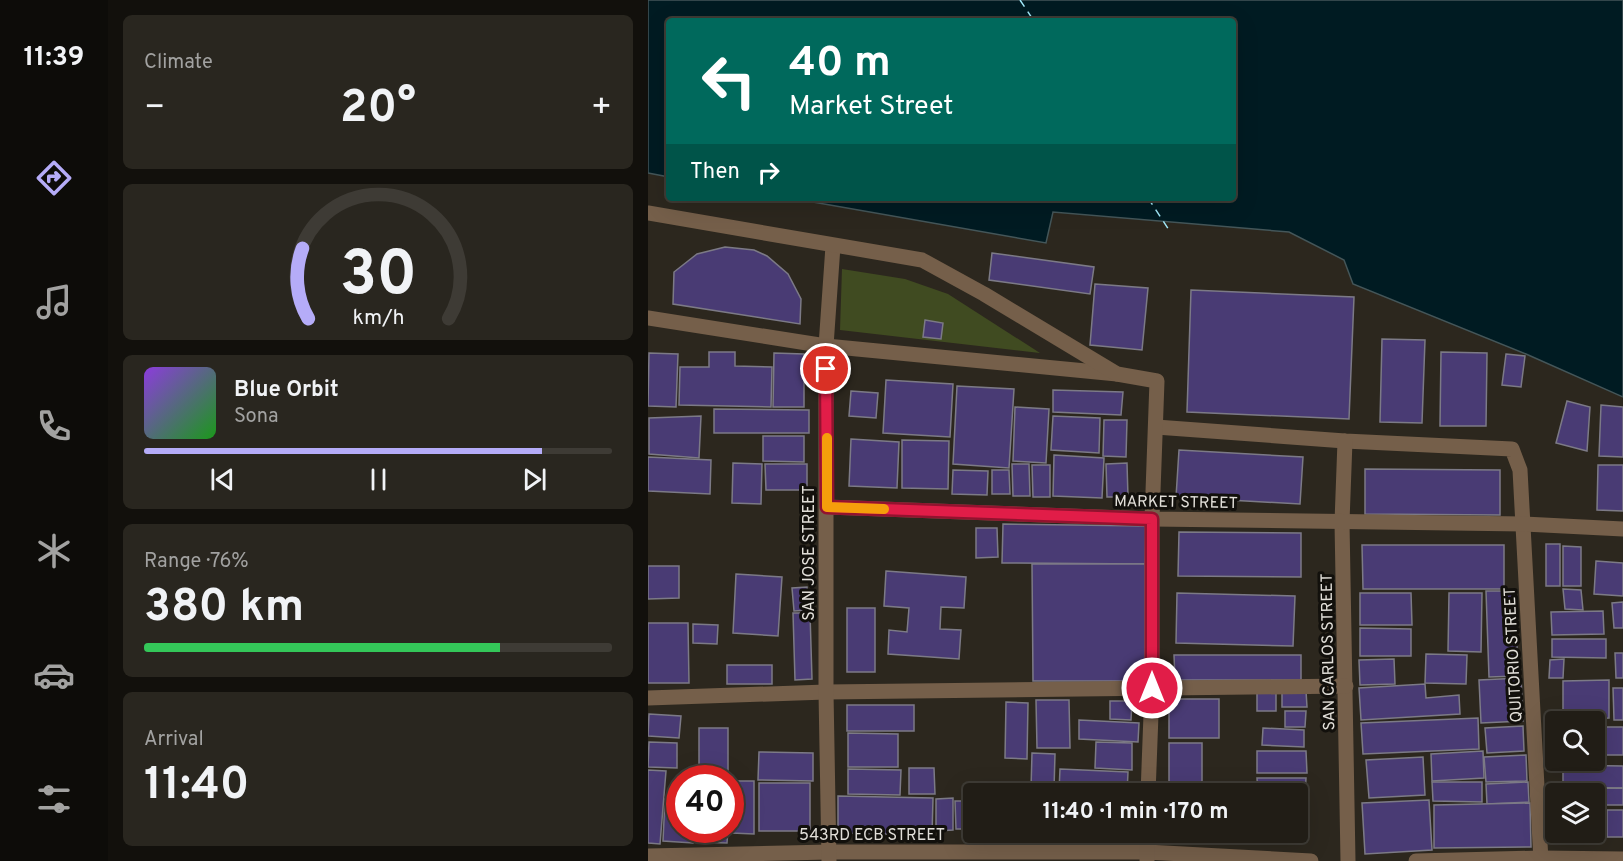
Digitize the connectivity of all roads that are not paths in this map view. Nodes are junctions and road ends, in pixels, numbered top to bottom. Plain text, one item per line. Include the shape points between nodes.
1 (648, 213) edge
2 (833, 246) junction
3 (648, 318) edge
4 (826, 346) junction
5 (1117, 374) junction
6 (1156, 427) junction
7 (1345, 441) junction
8 (827, 507) junction
9 (1152, 519) junction
10 (1342, 522) junction
11 (1524, 524) junction
12 (1623, 529) edge
13 (1346, 686) junction
14 (1152, 688) junction
15 (826, 692) junction
16 (648, 698) edge
17 (1148, 783) edge
18 (648, 856) edge
19 (829, 856) edge
20 (1147, 857) edge
21 (1541, 859) edge
22 (1623, 859) edge
23 (1311, 861) edge
24 (1348, 861) edge
25 (1416, 861) edge

1 - 2 street
2 - 4 street, SAN JOSE STREET
2 - 5 street via 922,260
3 - 4 street
4 - 5 street
4 - 8 street, SAN JOSE STREET
5 - 6 street via 1157,381
6 - 7 street
6 - 9 street
7 - 10 street, SAN CARLOS STREET
7 - 11 street, QUITORIO STREET via 1512,449 1520,470
8 - 9 street, MARKET STREET
8 - 15 street, SAN JOSE STREET
9 - 10 street, MARKET STREET
9 - 14 street
10 - 11 street, MARKET STREET
10 - 13 street, SAN CARLOS STREET
11 - 12 street, MARKET STREET
11 - 21 street, QUITORIO STREET
13 - 14 street
13 - 24 street, SAN CARLOS STREET
14 - 15 street
14 - 17 street
15 - 16 street
15 - 19 street, SAN JOSE STREET
18 - 19 street, 543RD ECB STREET
19 - 20 street, 543RD ECB STREET
20 - 23 street, 543RD ECB STREET
21 - 22 street
21 - 25 street

